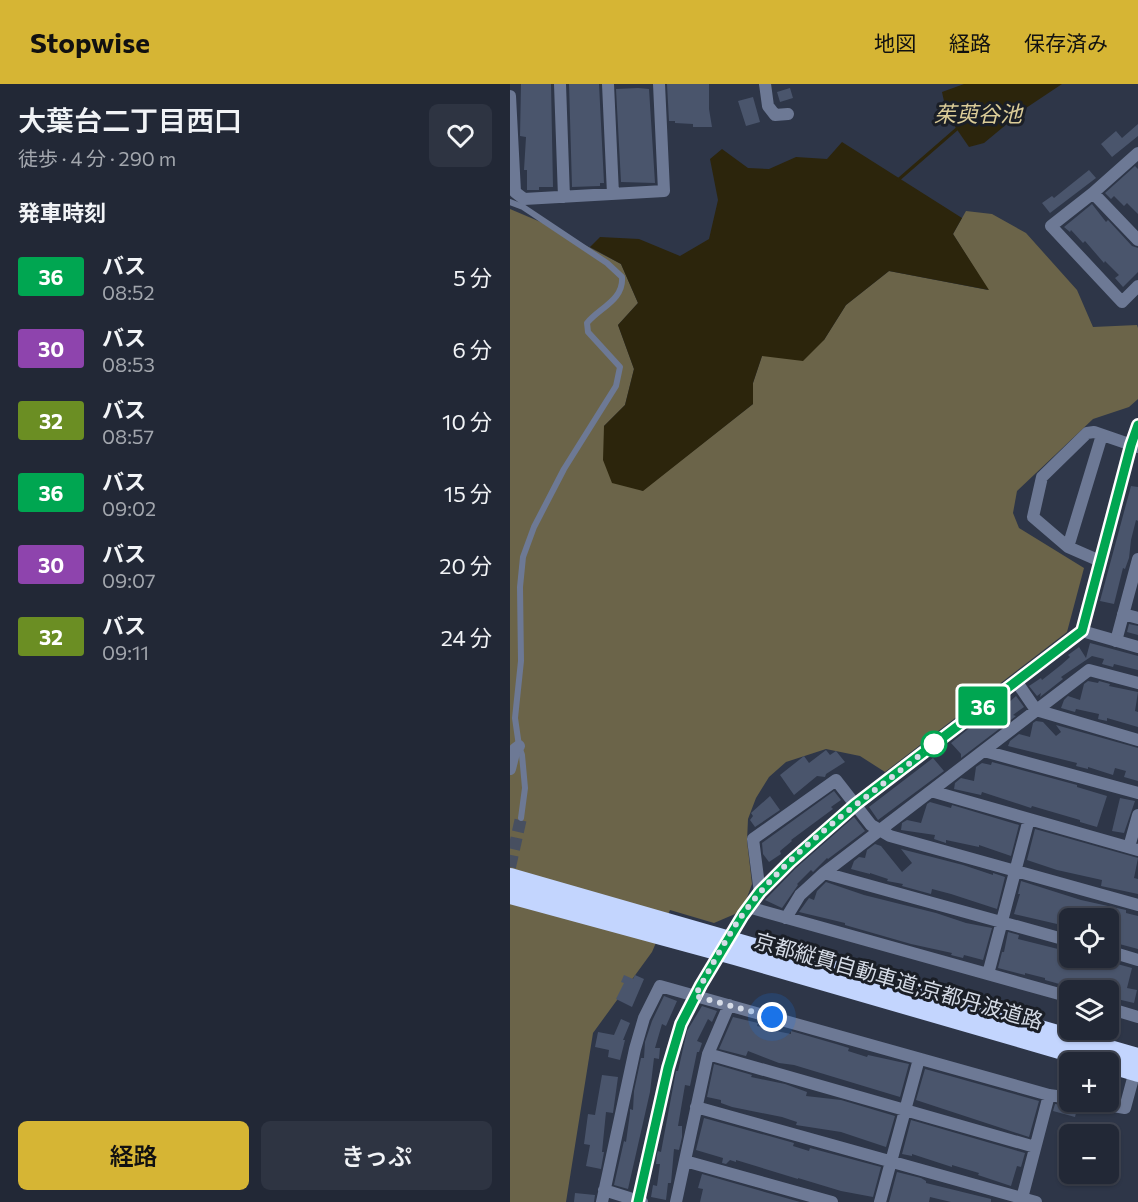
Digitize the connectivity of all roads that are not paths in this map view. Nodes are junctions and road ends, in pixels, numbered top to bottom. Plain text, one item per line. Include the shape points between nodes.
1 (560, 84) edge
2 (608, 84) edge
3 (659, 84) edge
4 (765, 84) edge
5 (510, 96) edge
6 (788, 114) dead end
7 (1138, 153) edge
8 (512, 167) edge
9 (1093, 193) junction
10 (614, 194) junction
11 (564, 197) junction
12 (510, 202) edge
13 (1138, 240) edge
14 (1138, 286) edge
15 (1138, 425) edge
16 (1102, 435) junction
17 (1134, 446) edge
18 (1068, 547) junction
19 (1138, 560) edge
20 (1100, 561) junction
21 (1123, 614) junction
22 (1138, 618) edge
23 (1082, 631) junction
24 (1116, 641) junction
25 (1138, 647) edge
26 (1016, 681) junction
27 (1138, 683) edge
28 (1036, 710) junction
29 (1138, 740) edge
30 (519, 746) junction
31 (984, 751) junction
32 (510, 769) edge
33 (931, 791) junction
34 (1138, 793) edge
35 (856, 804) junction
36 (1138, 815) edge
37 (521, 818) tunnel mouth
38 (1029, 819) junction
39 (879, 830) junction
40 (1133, 848) edge
41 (1015, 871) junction
42 (824, 873) junction
43 (510, 877) edge
44 (760, 892) junction
45 (510, 895) edge
46 (1138, 905) edge
47 (745, 911) junction
48 (786, 918) junction
49 (1002, 922) junction
50 (1059, 937) edge
51 (1119, 954) edge
52 (1138, 960) edge
53 (988, 975) junction
54 (698, 991) junction
55 (1059, 995) edge
56 (729, 1005) junction
57 (1119, 1011) edge
58 (1138, 1016) edge
59 (1066, 1052) edge
60 (708, 1054) junction
61 (1138, 1057) edge
62 (919, 1059) junction
63 (1138, 1061) edge
64 (1119, 1067) edge
65 (1138, 1073) edge
66 (1049, 1095) junction
67 (1059, 1096) edge
68 (696, 1107) junction
69 (1119, 1107) edge
70 (905, 1109) junction
71 (1035, 1147) junction
72 (685, 1161) junction
73 (891, 1161) junction
74 (603, 1196) edge
75 (1021, 1200) edge
76 (640, 1202) edge
77 (676, 1202) edge
78 (832, 1202) edge
79 (880, 1202) edge
80 (1036, 1202) edge

1 - 11 street
2 - 10 street
3 - 10 street via 664,191
4 - 6 street via 768,106 775,115
5 - 8 street
7 - 9 street
8 - 11 street via 515,192 524,199
9 - 13 street
9 - 14 street via 1051,226 1122,302
10 - 11 street
12 - 30 lane via 607,263 621,277 622,285 617,297 587,323 588,332 620,367 616,386 564,469 523,557 515,718
15 - 17 street
16 - 17 street
16 - 18 street
16 - 18 street via 1087,433 1042,477 1033,517
17 - 20 street
18 - 20 street
19 - 21 street
20 - 23 street
21 - 22 street
21 - 24 street
23 - 24 street
23 - 26 street
24 - 25 street
26 - 28 street
26 - 35 street
27 - 28 street via 1089,670
28 - 29 street
28 - 31 street
30 - 32 street
30 - 37 lane via 525,788
31 - 33 street
31 - 34 street
33 - 38 street
33 - 39 street
35 - 39 street
35 - 44 street
35 - 44 street via 836,780 753,839
36 - 40 street
38 - 40 street
38 - 41 street
39 - 41 street
39 - 42 street
41 - 46 street
41 - 49 street
42 - 48 street via 800,896
42 - 49 street
43 - 61 highway, 京都縦貫自動車道;京都丹波道路
44 - 47 street
45 - 59 highway, 京都縦貫自動車道;京都丹波道路
47 - 48 street
47 - 54 street
48 - 53 street
49 - 50 street
49 - 53 street
51 - 52 street
53 - 55 street
54 - 56 street
54 - 74 street via 660,986 644,1018
54 - 76 street via 681,1024 668,1068
56 - 60 street
56 - 62 street
57 - 58 street
60 - 68 street
60 - 70 street
62 - 66 street
62 - 70 street
63 - 69 street via 1128,1102 1125,1108
64 - 65 highway
66 - 67 street
66 - 71 street
68 - 72 street
68 - 73 street
70 - 71 street
70 - 73 street
71 - 75 street
72 - 77 street
72 - 78 street
73 - 75 street
73 - 79 street
74 - 76 street
75 - 80 street

